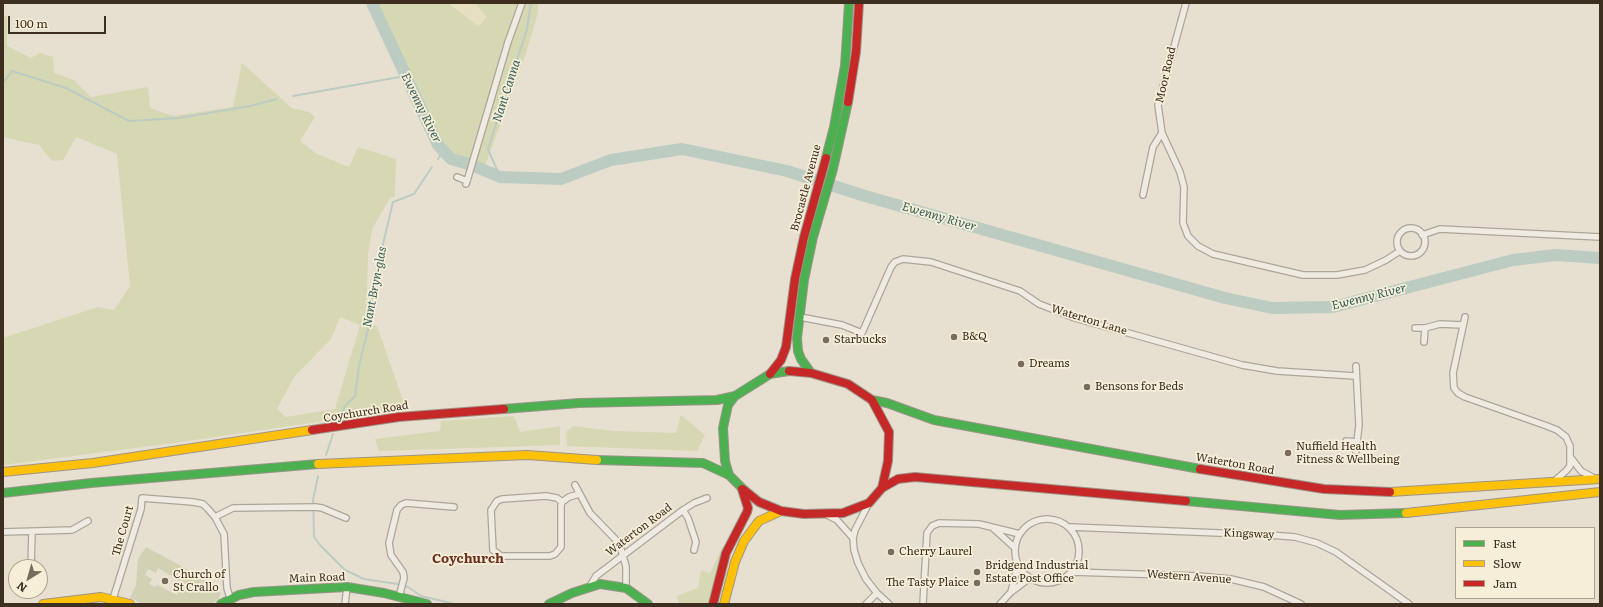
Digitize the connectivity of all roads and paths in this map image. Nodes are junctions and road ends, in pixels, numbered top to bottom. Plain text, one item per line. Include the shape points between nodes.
1 (522, 3) edge
2 (849, 3) edge
3 (859, 3) edge
4 (1186, 3) edge
5 (1162, 133) junction
6 (458, 177) dead end
7 (1143, 195) dead end
8 (1422, 235) junction
9 (1600, 237) edge
10 (1400, 251) junction
11 (800, 317) junction
12 (1465, 317) dead end
13 (1463, 325) junction
14 (1415, 328) dead end
15 (1425, 328) junction
16 (1424, 342) dead end
17 (1356, 366) dead end
18 (811, 373) junction
19 (770, 374) junction
20 (1355, 376) junction
21 (735, 396) junction
22 (872, 400) junction
23 (1346, 441) dead end
24 (1357, 442) junction
25 (1356, 451) dead end
26 (1571, 458) junction
27 (3, 472) edge
28 (729, 474) junction
29 (1598, 479) edge
30 (1552, 482) junction
31 (575, 485) dead end
32 (882, 488) junction
33 (742, 489) junction
34 (1600, 492) edge
35 (3, 493) edge
36 (579, 494) junction
37 (708, 498) dead end
38 (562, 502) junction
39 (869, 503) junction
40 (454, 507) dead end
41 (683, 510) junction
42 (780, 511) junction
43 (825, 514) junction
44 (215, 518) junction
45 (346, 518) dead end
46 (88, 521) dead end
47 (991, 527) junction
48 (1070, 528) junction
49 (3, 532) edge
50 (32, 532) junction
51 (1020, 534) junction
52 (853, 538) junction
53 (1015, 548) junction
54 (694, 550) dead end
55 (624, 555) junction
56 (31, 559) edge
57 (1018, 565) junction
58 (1072, 572) junction
59 (1033, 579) junction
60 (590, 586) junction
61 (347, 587) junction
62 (626, 588) junction
63 (401, 589) junction
64 (1011, 592) junction
65 (877, 593) junction
66 (230, 598) junction
67 (113, 599) junction
68 (1003, 602) edge
69 (43, 604) edge
70 (130, 604) edge
71 (221, 604) edge
72 (345, 604) edge
73 (427, 604) edge
74 (549, 604) edge
75 (648, 604) edge
76 (713, 604) edge
77 (724, 604) edge
78 (866, 604) edge
79 (889, 604) edge
80 (923, 604) edge
81 (1301, 604) edge
82 (1409, 604) edge

1 - 6 street via 467,180
2 - 19 main road, Brocastle Avenue via 843,81 834,127 795,279 786,347 781,360
3 - 11 main road, Brocastle Avenue via 850,95 833,169 813,236
4 - 5 street, Moor Road via 1158,105
5 - 7 street via 1153,147
5 - 10 street, Moor Road via 1184,187 1184,223 1188,236 1198,246 1213,254 1303,275 1321,276 1365,270
8 - 9 street via 1440,230
8 - 10 street via 1424,247 1419,253 1407,255
8 - 10 street via 1415,229 1402,232 1397,240
11 - 18 main road, Brocastle Avenue via 798,352
11 - 20 street, Waterton Lane via 842,325 862,333 891,267 903,259 931,262 1000,284 1020,291 1039,304 1075,318 1242,364 1278,371
12 - 13 street
13 - 15 street via 1440,324
13 - 26 street via 1453,372 1456,390 1465,396 1557,430 1566,437
14 - 15 street
15 - 16 street
17 - 20 street
18 - 19 main road via 789,371
18 - 22 main road via 848,384
19 - 21 main road
20 - 24 street via 1359,425
21 - 27 main road, Coychurch Road via 717,400 579,403 398,417 101,462
21 - 28 main road via 728,405 723,428 724,453
22 - 30 main road, Waterton Road via 934,420 1249,478 1324,489 1379,493
22 - 32 main road via 889,432 888,461
23 - 24 street
24 - 25 street
26 - 29 street via 1581,471
26 - 30 street via 1570,466
28 - 33 main road
28 - 35 main road via 703,464 689,462 565,459 527,455 300,465
29 - 30 main road, Waterton Road
31 - 36 street
32 - 34 main road via 898,479 915,477 1340,516 1400,514
32 - 39 main road
33 - 42 main road via 759,502
33 - 76 main road via 748,508 745,519 726,553
36 - 38 street
36 - 55 street via 590,513 619,543
37 - 41 street, Waterton Road
38 - 38 street via 552,496 497,501 491,510 493,550 501,556 555,554 561,547
39 - 43 main road via 843,513
39 - 52 street via 859,520
40 - 63 street via 406,503 397,510 390,549 402,572
41 - 54 street via 696,542
41 - 55 street, Waterton Road
42 - 43 main road
42 - 77 main road via 759,521 744,541 735,562
43 - 52 street via 837,520
44 - 45 street via 233,508 315,507
44 - 66 street, The Court via 226,543 227,588
44 - 67 street, The Court via 203,504 175,499 142,498 141,509
46 - 50 street via 72,530
47 - 51 street
47 - 53 street
47 - 80 street via 979,524 939,523 932,526 927,533
48 - 51 street via 1061,522 1044,519 1030,524
48 - 58 street via 1076,536 1080,550
48 - 82 street, Kingsway via 1269,535 1318,543 1336,552
49 - 50 street
50 - 56 street
51 - 53 street
52 - 65 street via 858,563 866,580
53 - 57 street
55 - 60 street, Waterton Road via 596,576
55 - 62 street
57 - 59 street
57 - 64 street
58 - 59 street via 1059,581 1050,583
58 - 81 street, Western Avenue via 1231,579 1264,587
59 - 64 street via 1027,580
60 - 62 main road via 612,585
60 - 74 main road
61 - 63 main road, Main Road
61 - 66 main road, Main Road via 254,592
61 - 72 street
62 - 75 main road
63 - 73 main road, Main Road
64 - 68 street
65 - 78 street
65 - 79 street
66 - 71 main road
67 - 69 main road via 101,597
67 - 70 main road

